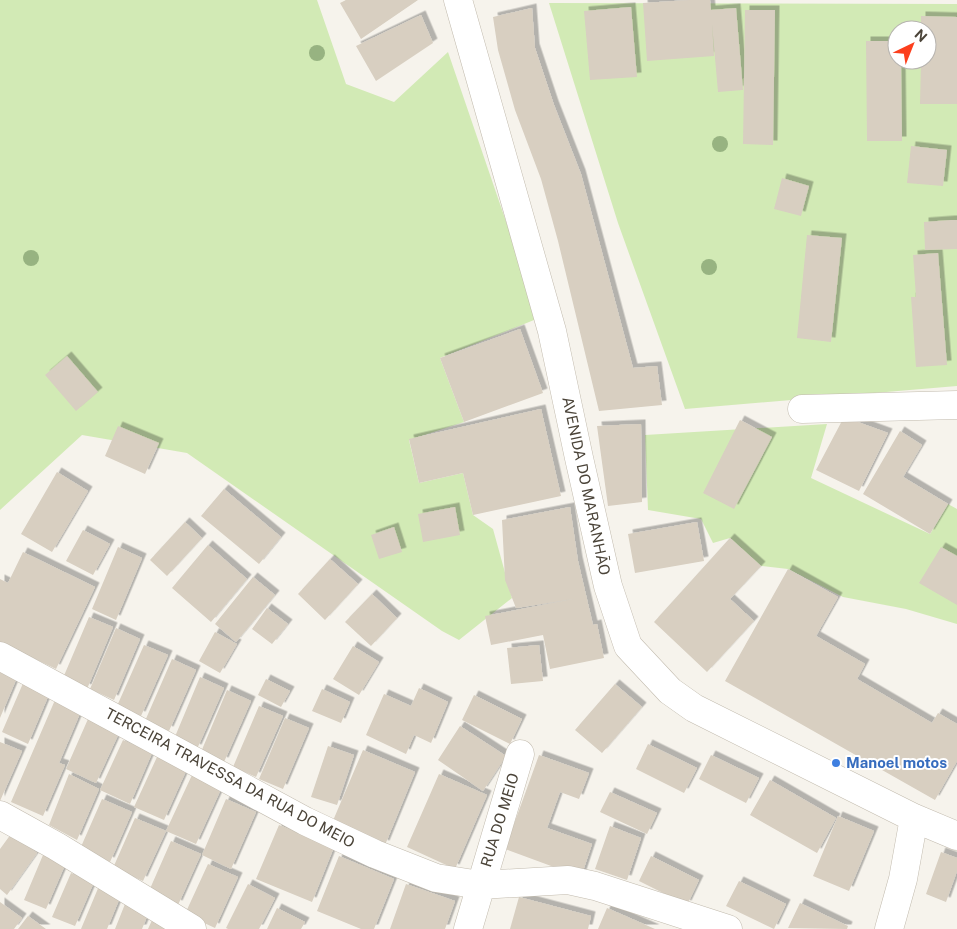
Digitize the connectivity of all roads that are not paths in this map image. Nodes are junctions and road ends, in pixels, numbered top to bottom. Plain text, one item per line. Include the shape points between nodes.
1 (458, 0) edge
2 (957, 405) edge
3 (802, 409) dead end
4 (0, 656) edge
5 (520, 754) dead end
6 (0, 815) edge
7 (914, 818) junction
8 (957, 836) edge
9 (480, 886) junction
10 (192, 929) edge
11 (468, 929) edge
12 (728, 929) edge
13 (889, 929) edge

1 - 7 street, AVENIDA DO MARANHÃO via 552,331 608,586 628,646 670,691 694,708
2 - 3 street
4 - 9 street, TERCEIRA TRAVESSA DA RUA DO MEIO via 305,821 436,878
5 - 9 street, RUA DO MEIO
6 - 10 street
7 - 8 street, AVENIDA DO MARANHÃO
7 - 13 street via 903,879
9 - 11 street, RUA DO MEIO
9 - 12 street, TERCEIRA TRAVESSA DA RUA DO MEIO via 568,880

